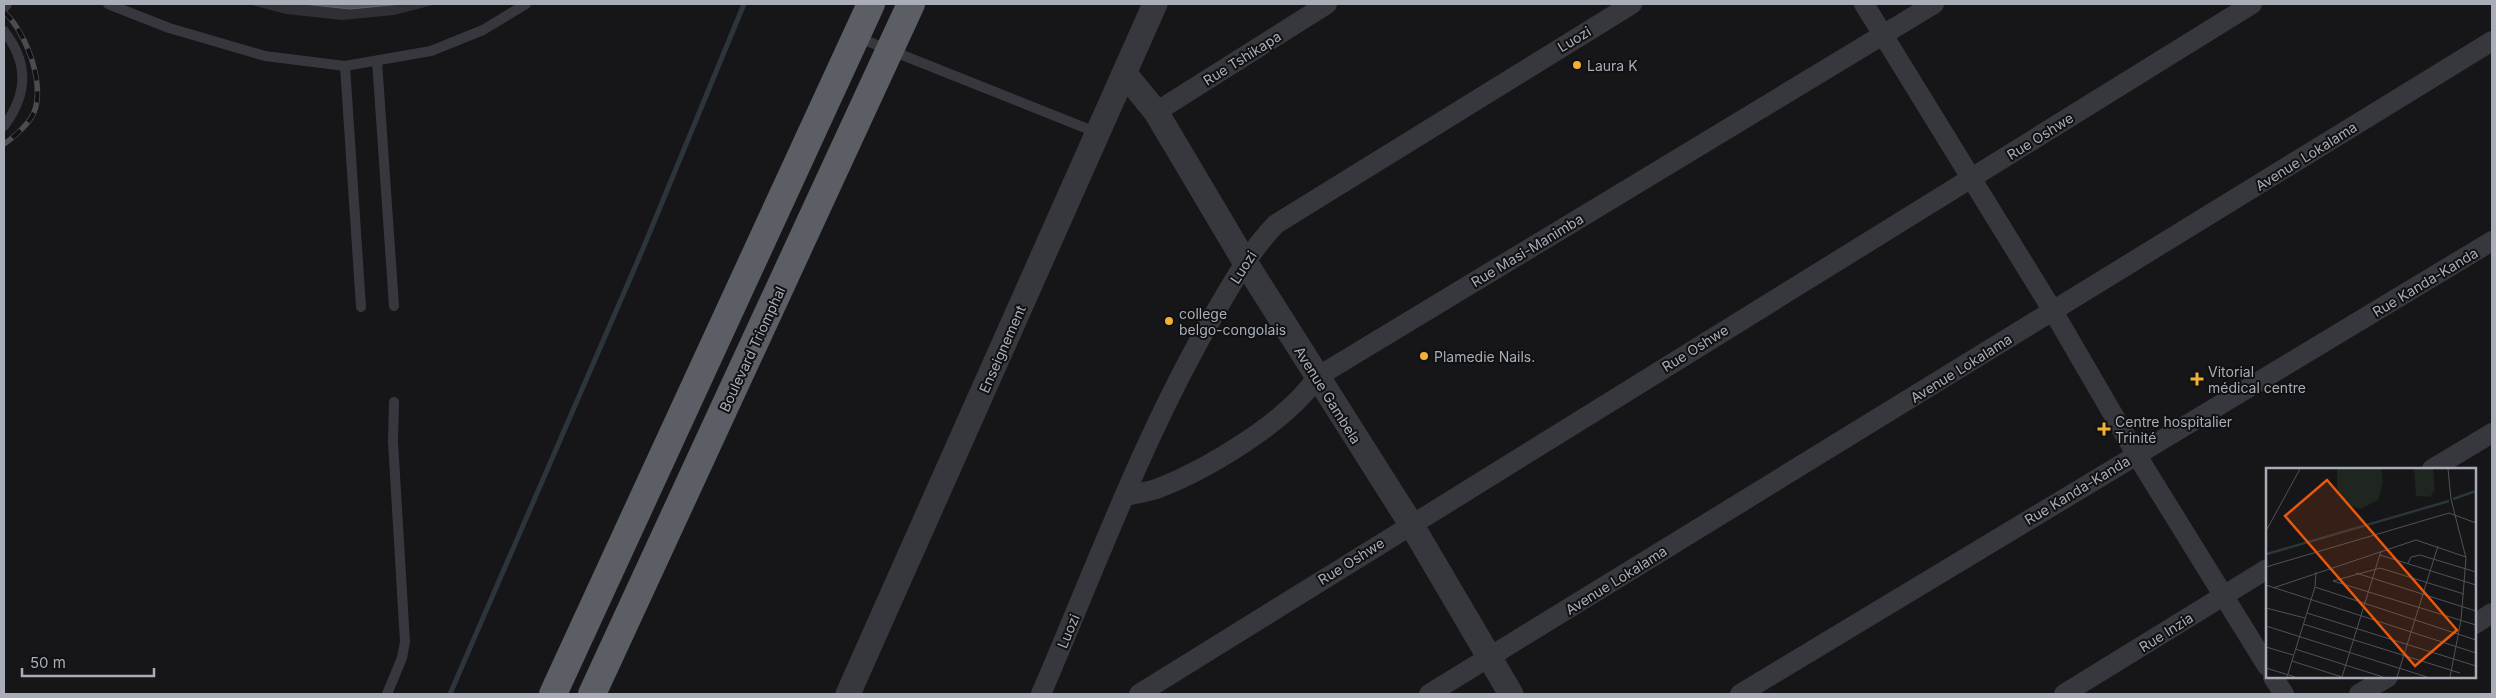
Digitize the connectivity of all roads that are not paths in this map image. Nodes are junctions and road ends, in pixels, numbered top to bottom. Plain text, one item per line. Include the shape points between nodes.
1 (7, 4) edge
2 (108, 4) edge
3 (526, 4) edge
4 (871, 4) edge
5 (911, 4) edge
6 (1155, 4) edge
7 (1327, 4) edge
8 (1632, 4) edge
9 (1864, 4) edge
10 (1934, 4) edge
11 (2252, 4) edge
12 (4, 8) edge
13 (4, 31) edge
14 (856, 36) junction
15 (1883, 36) junction
16 (2492, 41) edge
17 (890, 50) junction
18 (377, 61) junction
19 (345, 66) junction
20 (1124, 74) junction
21 (1156, 112) junction
22 (4, 126) edge
23 (1098, 134) junction
24 (1970, 179) junction
25 (2492, 241) edge
26 (1245, 262) junction
27 (394, 306) dead end
28 (361, 307) dead end
29 (2053, 311) junction
30 (1317, 377) junction
31 (394, 402) dead end
32 (2492, 433) edge
33 (2136, 454) junction
34 (2434, 468) edge
35 (1126, 496) junction
36 (1410, 524) junction
37 (2266, 570) edge
38 (2224, 595) junction
39 (2492, 613) edge
40 (2476, 623) edge
41 (1489, 658) junction
42 (2266, 664) edge
43 (2275, 678) edge
44 (2386, 678) edge
45 (387, 694) edge
46 (553, 694) edge
47 (592, 694) edge
48 (848, 694) edge
49 (1041, 694) edge
50 (1139, 694) edge
51 (1429, 694) edge
52 (1511, 694) edge
53 (1740, 694) edge
54 (2064, 694) edge
55 (2284, 694) edge
56 (2360, 694) edge

1 - 12 lane
2 - 19 lane via 169,28 266,56
3 - 18 lane via 483,30 431,51
4 - 14 highway
5 - 17 highway, Boulevard Triomphal
6 - 20 street, Enseignement
7 - 21 street, Rue Tshikapa
8 - 26 street, Luozi via 1276,224
9 - 15 street
10 - 15 street, Rue Masi-Manimba
11 - 24 street, Rue Oshwe
13 - 22 lane via 15,44 22,66 22,89 15,111
14 - 17 lane
14 - 46 highway
15 - 24 street
15 - 30 street, Rue Masi-Manimba
16 - 29 street, Avenue Lokalama
17 - 23 lane
17 - 47 highway, Boulevard Triomphal
18 - 19 lane
18 - 27 lane
19 - 28 lane
20 - 21 street, Avenue Gambela
20 - 23 street, Enseignement
21 - 26 street, Avenue Gambela
23 - 48 street, Enseignement
24 - 29 street
24 - 36 street, Rue Oshwe
25 - 33 street, Rue Kanda-Kanda
26 - 30 street, Avenue Gambela
26 - 35 street, Luozi via 1181,371
29 - 33 street
29 - 41 street, Avenue Lokalama
30 - 35 street, Rue Masi-Manimba via 1291,409 1238,446 1158,488
30 - 36 street, Avenue Gambela
31 - 45 lane via 405,642
32 - 34 street
33 - 38 street
33 - 53 street, Rue Kanda-Kanda
35 - 49 street, Luozi
36 - 41 street, Avenue Gambela
36 - 50 street, Rue Oshwe
37 - 38 street, Rue Inzia
38 - 42 street
38 - 54 street, Rue Inzia
39 - 40 street
41 - 51 street, Avenue Lokalama
41 - 52 street, Avenue Gambela
43 - 55 street
44 - 56 street

